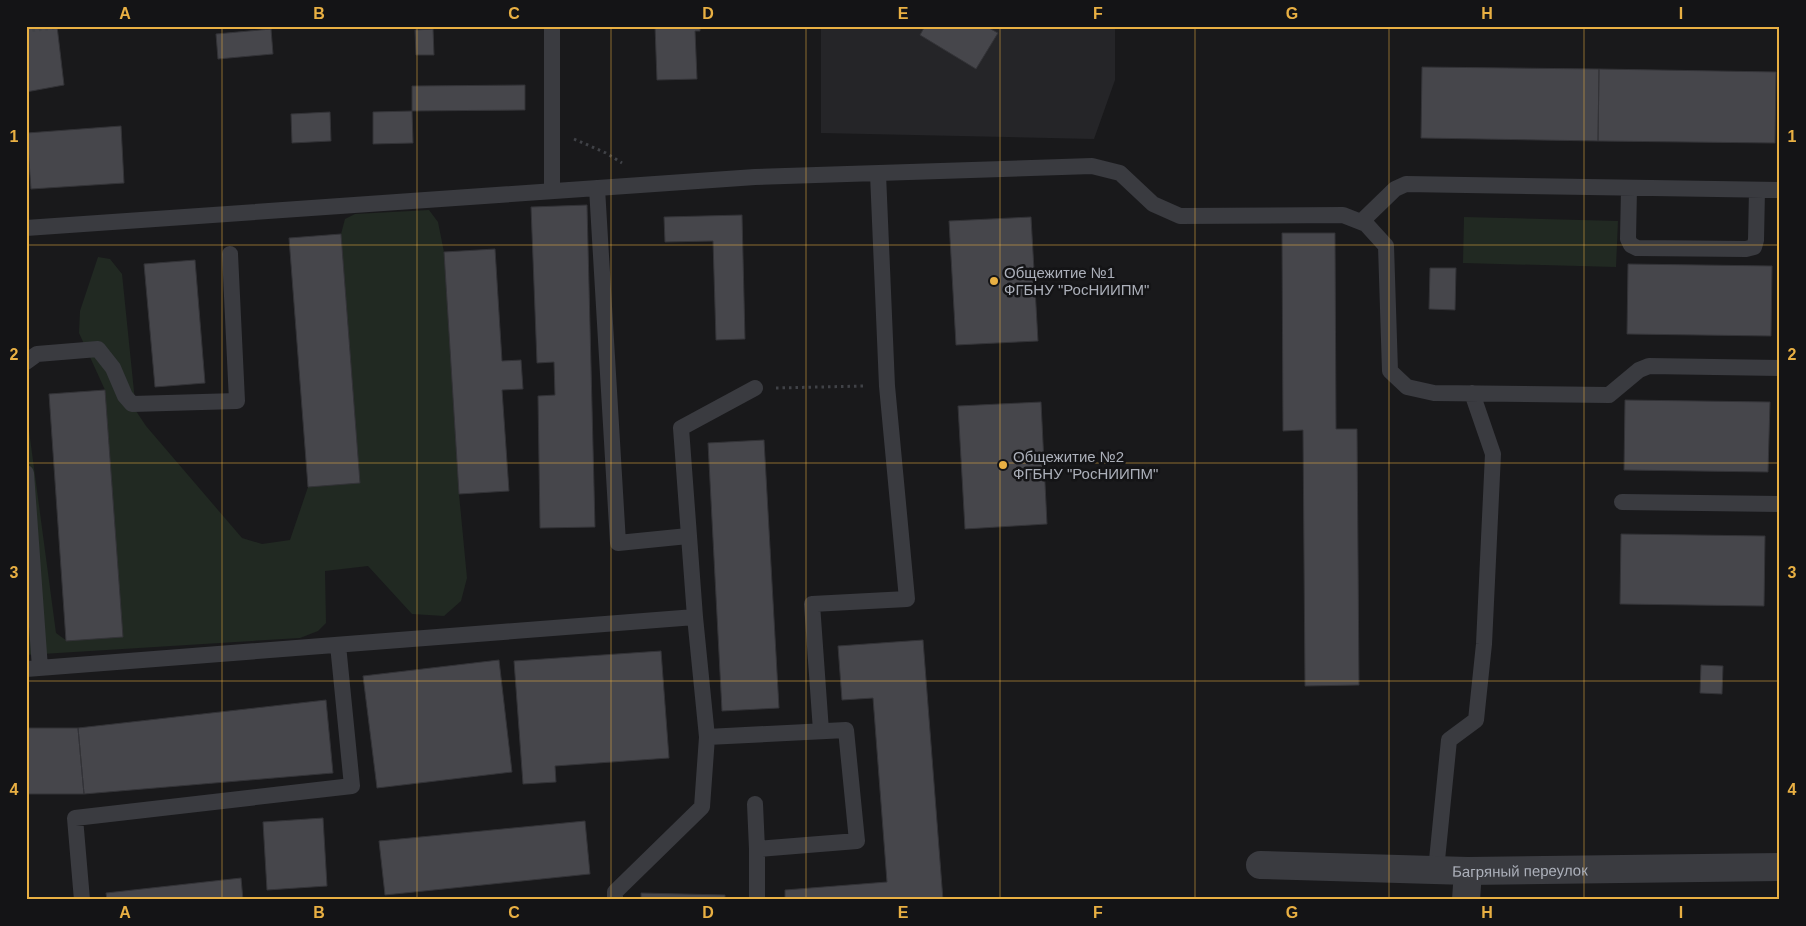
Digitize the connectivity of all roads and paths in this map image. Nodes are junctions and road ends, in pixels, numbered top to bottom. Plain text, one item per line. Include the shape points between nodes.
1 (76, 26) edge
2 (552, 26) edge
3 (26, 31) edge
4 (552, 129) junction
5 (878, 174) junction
6 (647, 184) junction
7 (597, 188) junction
8 (1629, 188) junction
9 (552, 190) junction
10 (1757, 190) junction
11 (1780, 190) edge
12 (1361, 222) junction
13 (26, 228) edge
14 (230, 254) dead end
15 (26, 362) edge
16 (1780, 368) edge
17 (888, 386) junction
18 (755, 388) joint
19 (1472, 393) junction
20 (26, 473) edge
21 (1622, 502) dead end
22 (1780, 504) edge
23 (688, 536) junction
24 (695, 617) junction
25 (338, 645) junction
26 (33, 668) edge
27 (821, 732) junction
28 (707, 737) junction
29 (755, 804) dead end
30 (757, 849) junction
31 (1260, 865) dead end
32 (1780, 867) edge
33 (1436, 870) junction
34 (1468, 871) junction
35 (82, 900) edge
36 (615, 900) edge
37 (758, 900) edge
38 (1466, 900) edge

1 - 3 path
2 - 4 lane
4 - 6 path via 606,153 631,168
4 - 9 lane
5 - 6 lane
5 - 12 lane via 1092,166 1120,173 1153,204 1180,216 1343,215
5 - 17 lane
6 - 7 lane
7 - 9 lane
7 - 23 lane via 618,543
8 - 10 lane
8 - 10 lane via 1628,239 1637,248 1754,247
8 - 12 lane via 1406,184 1395,189
9 - 13 lane
10 - 11 lane
12 - 19 lane via 1386,246 1390,371 1407,387 1434,393
14 - 15 lane via 237,401 132,404 113,368 98,349 37,354
16 - 19 lane via 1649,366 1639,370 1610,394
17 - 18 path
17 - 27 lane via 907,599 812,604
18 - 23 lane via 681,428
19 - 33 lane via 1493,454 1484,644 1476,720 1449,740
20 - 26 lane
21 - 22 lane
23 - 24 lane
24 - 25 lane
24 - 28 lane
25 - 26 lane
25 - 35 lane via 352,786 75,818
27 - 28 lane
27 - 30 lane via 846,730 857,841
28 - 36 lane via 702,807 615,892
29 - 30 lane
30 - 37 lane
31 - 33 street, Багряный переулок
32 - 34 street, Багряный переулок
33 - 34 street, Багряный переулок
34 - 38 street

